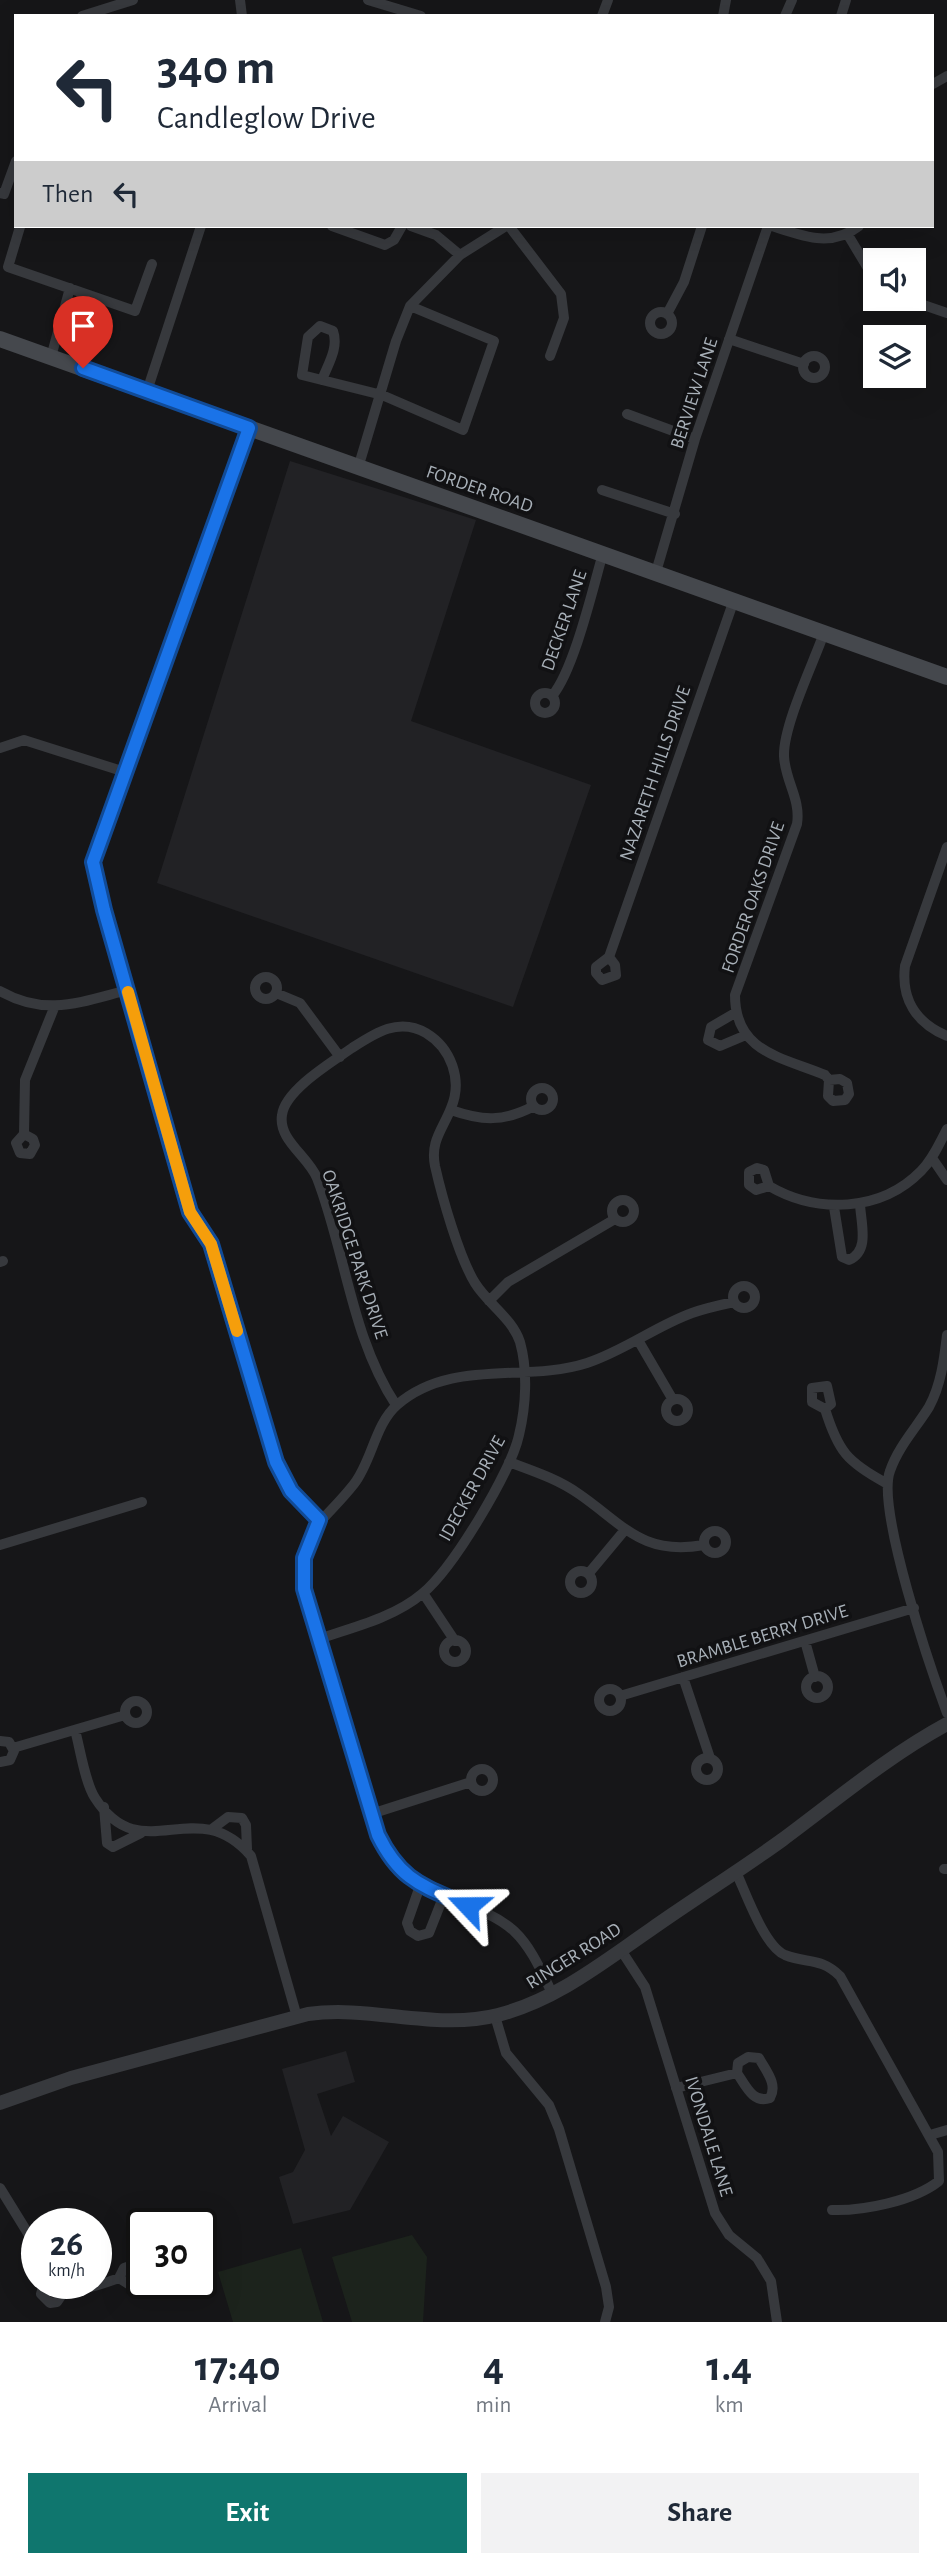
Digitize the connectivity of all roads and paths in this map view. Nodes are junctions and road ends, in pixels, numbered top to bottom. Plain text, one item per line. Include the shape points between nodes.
1 (368, 0) edge
2 (128, 1) edge
3 (88, 14) edge
4 (414, 14) edge
5 (14, 166) edge
6 (2, 193) edge
7 (20, 228) edge
8 (200, 228) edge
9 (338, 228) edge
10 (401, 228) edge
11 (417, 228) edge
12 (505, 228) edge
13 (510, 228) edge
14 (701, 228) edge
15 (769, 228) edge
16 (777, 228) edge
17 (857, 228) edge
18 (848, 235) junction
19 (460, 255) junction
20 (863, 260) edge
21 (152, 264) dead end
22 (70, 288) junction
23 (410, 306) junction
24 (926, 306) edge
25 (947, 313) edge
26 (667, 314) dead end
27 (0, 338) edge
28 (729, 339) junction
29 (51, 356) junction
30 (550, 356) dead end
31 (804, 364) dead end
32 (322, 380) junction
33 (147, 391) junction
34 (382, 395) junction
35 (627, 414) dead end
36 (249, 428) junction
37 (695, 439) junction
38 (358, 468) junction
39 (602, 490) dead end
40 (675, 514) junction
41 (603, 553) junction
42 (656, 572) junction
43 (734, 600) junction
44 (824, 633) junction
45 (947, 677) edge
46 (552, 696) dead end
47 (0, 748) edge
48 (125, 772) junction
49 (947, 847) edge
50 (609, 957) dead end
51 (128, 990) junction
52 (0, 991) edge
53 (276, 993) dead end
54 (54, 1008) junction
55 (735, 1013) junction
56 (746, 1035) junction
57 (947, 1036) edge
58 (340, 1057) junction
59 (829, 1080) dead end
60 (534, 1106) dead end
61 (451, 1110) junction
62 (947, 1129) edge
63 (24, 1133) dead end
64 (932, 1158) junction
65 (947, 1181) edge
66 (769, 1186) dead end
67 (860, 1204) junction
68 (834, 1207) junction
69 (615, 1219) dead end
70 (489, 1301) junction
71 (734, 1301) dead end
72 (947, 1335) edge
73 (638, 1340) junction
74 (524, 1371) junction
75 (673, 1400) dead end
76 (396, 1405) junction
77 (825, 1409) dead end
78 (509, 1462) junction
79 (886, 1483) junction
80 (142, 1502) dead end
81 (319, 1520) junction
82 (624, 1531) junction
83 (0, 1545) edge
84 (704, 1545) dead end
85 (589, 1573) dead end
86 (423, 1593) junction
87 (914, 1608) junction
88 (321, 1638) junction
89 (455, 1640) dead end
90 (805, 1641) junction
91 (683, 1677) junction
92 (815, 1677) dead end
93 (620, 1696) dead end
94 (947, 1713) edge
95 (125, 1715) dead end
96 (947, 1724) edge
97 (75, 1730) junction
98 (0, 1741) edge
99 (13, 1748) junction
100 (710, 1758) dead end
101 (0, 1762) edge
102 (471, 1782) dead end
103 (104, 1807) junction
104 (371, 1814) junction
105 (212, 1829) junction
106 (141, 1833) junction
107 (247, 1851) junction
108 (736, 1872) junction
109 (420, 1886) junction
110 (444, 1895) junction
111 (621, 1951) junction
112 (553, 1995) junction
113 (495, 2016) junction
114 (297, 2017) junction
115 (737, 2073) dead end
116 (677, 2088) junction
117 (0, 2103) edge
118 (947, 2130) edge
119 (930, 2136) junction
120 (0, 2188) edge
121 (831, 2210) dead end
122 (21, 2222) edge
123 (119, 2278) dead end
124 (112, 2280) edge
125 (605, 2322) edge
126 (777, 2322) edge

1 - 4 street
2 - 3 street
5 - 6 street
7 - 22 street via 8,267
8 - 33 street
9 - 10 street via 385,245
11 - 19 street via 436,235
12 - 19 street
13 - 30 street via 561,295 564,318
14 - 26 street via 684,282
15 - 28 street, BERVIEW LANE
16 - 18 street via 813,239
17 - 18 street
18 - 20 street
19 - 23 street
21 - 22 street via 135,311
22 - 29 street
23 - 34 street
23 - 34 street via 494,341 463,430
24 - 25 street
27 - 29 main road, FORDER ROAD
28 - 31 street
28 - 37 street, BERVIEW LANE
29 - 33 main road, FORDER ROAD
32 - 32 street via 302,375 308,337 320,326 333,331 335,337
32 - 34 street
33 - 36 main road, FORDER ROAD
34 - 38 street
35 - 37 street
36 - 38 main road, FORDER ROAD
36 - 48 street
37 - 40 street, BERVIEW LANE
38 - 41 main road, FORDER ROAD
39 - 40 street
40 - 42 street, BERVIEW LANE
41 - 42 main road, FORDER ROAD
41 - 46 street, DECKER LANE via 586,614
42 - 43 main road, FORDER ROAD
43 - 44 main road, FORDER ROAD
43 - 50 street, NAZARETH HILLS DRIVE
44 - 45 main road, FORDER ROAD
44 - 55 street, FORDER OAKS DRIVE via 784,746 786,770 798,804 797,824 735,996
47 - 48 street via 24,740
48 - 51 street via 93,862
49 - 57 street via 905,966 904,982 912,1010
51 - 54 street
51 - 81 street via 190,1212 211,1244 276,1462 291,1491
52 - 54 street
53 - 58 street via 300,1003
54 - 63 street via 25,1080
55 - 56 street
55 - 56 street via 710,1027 708,1040 720,1046
56 - 59 street via 764,1051
58 - 61 street, IDECKER DRIVE via 390,1027 426,1032 451,1061 456,1079
58 - 76 street, OAKRIDGE PARK DRIVE via 292,1094 285,1103 282,1126 316,1175 374,1370
60 - 61 street via 497,1120
61 - 70 street, IDECKER DRIVE via 436,1133 435,1164 468,1270
62 - 64 street
64 - 65 street
64 - 67 street via 907,1183
66 - 68 street
67 - 68 street
67 - 68 street via 863,1249 849,1260 838,1247
69 - 70 street via 508,1283
70 - 74 street, IDECKER DRIVE via 512,1326 520,1342
71 - 73 street via 690,1313
72 - 79 street via 934,1397 896,1457
73 - 74 street via 578,1366
73 - 75 street
74 - 76 street via 433,1383
74 - 78 street, IDECKER DRIVE via 519,1436
76 - 81 street via 355,1483
77 - 79 street via 848,1460
78 - 82 street via 579,1494
78 - 86 street, IDECKER DRIVE via 460,1548
79 - 87 street via 889,1516
80 - 83 street
81 - 88 street via 308,1541 303,1575
82 - 84 street via 660,1547
82 - 85 street
86 - 88 street, IDECKER DRIVE via 371,1622
86 - 89 street
87 - 90 street, BRAMBLE BERRY DRIVE
87 - 94 street
88 - 104 street
90 - 91 street, BRAMBLE BERRY DRIVE
90 - 92 street
91 - 93 street, BRAMBLE BERRY DRIVE
91 - 100 street
95 - 97 street
96 - 108 street, RINGER ROAD via 904,1749
97 - 99 street
97 - 103 street via 94,1797
98 - 99 street
99 - 101 street via 10,1759
102 - 104 street
103 - 106 street via 129,1830
103 - 106 street via 107,1843 113,1847
104 - 109 street via 388,1855
105 - 106 street
105 - 107 street via 232,1836
105 - 107 street via 228,1817 242,1818 247,1825
107 - 114 street
108 - 111 street, RINGER ROAD
108 - 119 street via 776,1948 783,1954 818,1961 839,1976
109 - 110 street
109 - 110 street via 407,1923 418,1936 435,1925
110 - 112 street via 514,1931
111 - 112 street, RINGER ROAD
111 - 116 street, IVONDALE LANE via 645,1987
112 - 113 street, RINGER ROAD
113 - 114 street, RINGER ROAD via 433,2021 334,2011
113 - 125 street via 506,2053 549,2105 559,2129 606,2287
114 - 117 street, RINGER ROAD via 71,2078
115 - 116 street
116 - 126 street, IVONDALE LANE via 715,2213 729,2235 757,2258 771,2281
118 - 119 street
119 - 121 street via 938,2152 939,2181 869,2208
120 - 122 street
123 - 124 street

